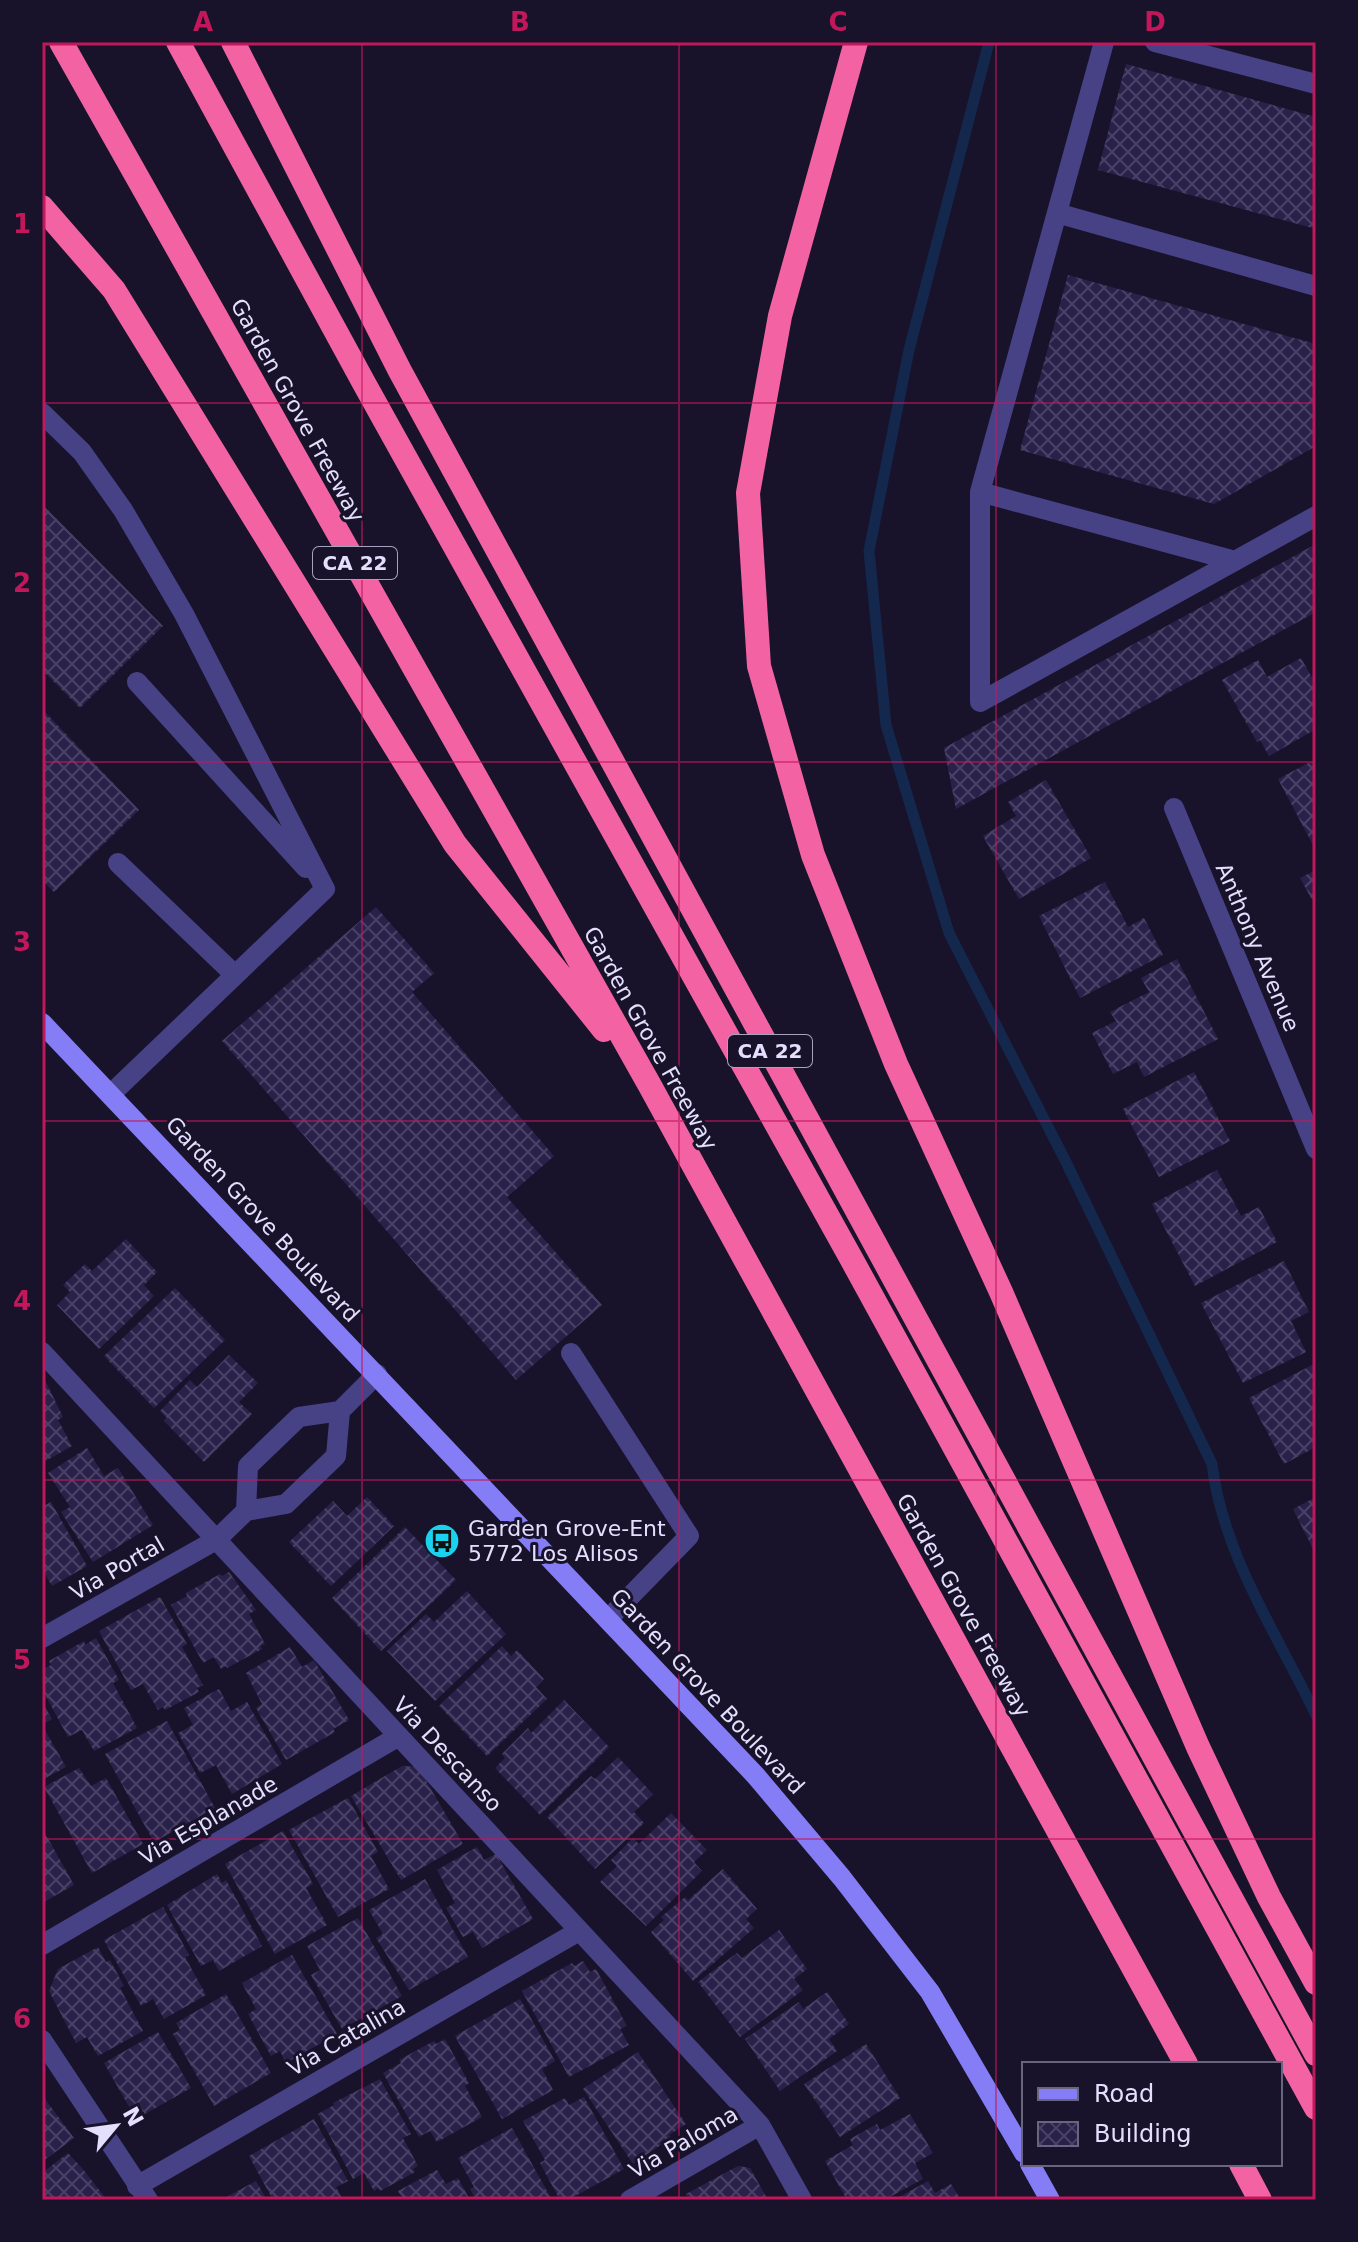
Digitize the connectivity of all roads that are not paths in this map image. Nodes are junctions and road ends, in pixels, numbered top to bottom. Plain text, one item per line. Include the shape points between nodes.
1 (61, 42) edge
2 (178, 42) edge
3 (233, 42) edge
4 (856, 42) edge
5 (1104, 42) edge
6 (1155, 42) edge
7 (1316, 84) edge
8 (42, 207) edge
9 (1057, 213) junction
10 (1316, 286) edge
11 (42, 413) edge
12 (980, 492) junction
13 (1316, 516) edge
14 (1235, 561) junction
15 (137, 682) dead end
16 (1174, 808) dead end
17 (118, 863) dead end
18 (325, 889) junction
19 (235, 975) junction
20 (42, 1023) edge
21 (649, 1084) junction
22 (111, 1094) junction
23 (1316, 1148) edge
24 (42, 1352) edge
25 (571, 1353) dead end
26 (377, 1374) junction
27 (340, 1411) junction
28 (246, 1511) junction
29 (216, 1540) junction
30 (609, 1618) junction
31 (42, 1638) edge
32 (399, 1736) junction
33 (579, 1931) junction
34 (42, 1945) edge
35 (1316, 1983) edge
36 (42, 2040) edge
37 (1316, 2054) edge
38 (1185, 2062) edge
39 (1316, 2108) edge
40 (760, 2125) junction
41 (1022, 2150) edge
42 (1031, 2166) edge
43 (1242, 2166) edge
44 (142, 2193) edge
45 (630, 2200) edge
46 (802, 2200) edge
47 (1050, 2200) edge
48 (1260, 2200) edge

1 - 21 highway, Garden Grove Freeway / CA 22
2 - 39 highway
3 - 37 highway, CA 22 via 400,371
4 - 35 highway via 780,316 748,493 759,666 813,855 896,1064 1198,1747
5 - 9 street
6 - 7 street
8 - 21 highway via 114,290 455,844
9 - 10 street
9 - 12 street
11 - 18 street via 82,452 130,523 184,614
12 - 14 street
12 - 14 street via 980,702
13 - 14 street
15 - 18 street
16 - 23 street, Anthony Avenue
17 - 19 street
18 - 19 street
19 - 22 street
20 - 22 main road, Garden Grove Boulevard
21 - 38 highway, Garden Grove Freeway / CA 22
22 - 26 main road, Garden Grove Boulevard
24 - 29 street, Via Descanso
25 - 30 street via 689,1536
26 - 27 street
26 - 30 main road, Garden Grove Boulevard
27 - 28 street via 336,1456 286,1504
27 - 28 street via 299,1417 248,1466
28 - 29 street, Via Portal
29 - 31 street, Via Portal
29 - 32 street, Via Descanso
30 - 41 main road, Garden Grove Boulevard via 756,1776 842,1878 930,1992
32 - 33 street, Via Descanso
32 - 34 street, Via Esplanade
33 - 40 street, Via Descanso
33 - 44 street, Via Catalina
36 - 44 street
40 - 45 street, Via Paloma
40 - 46 street, Via Descanso
42 - 47 main road
43 - 48 highway

